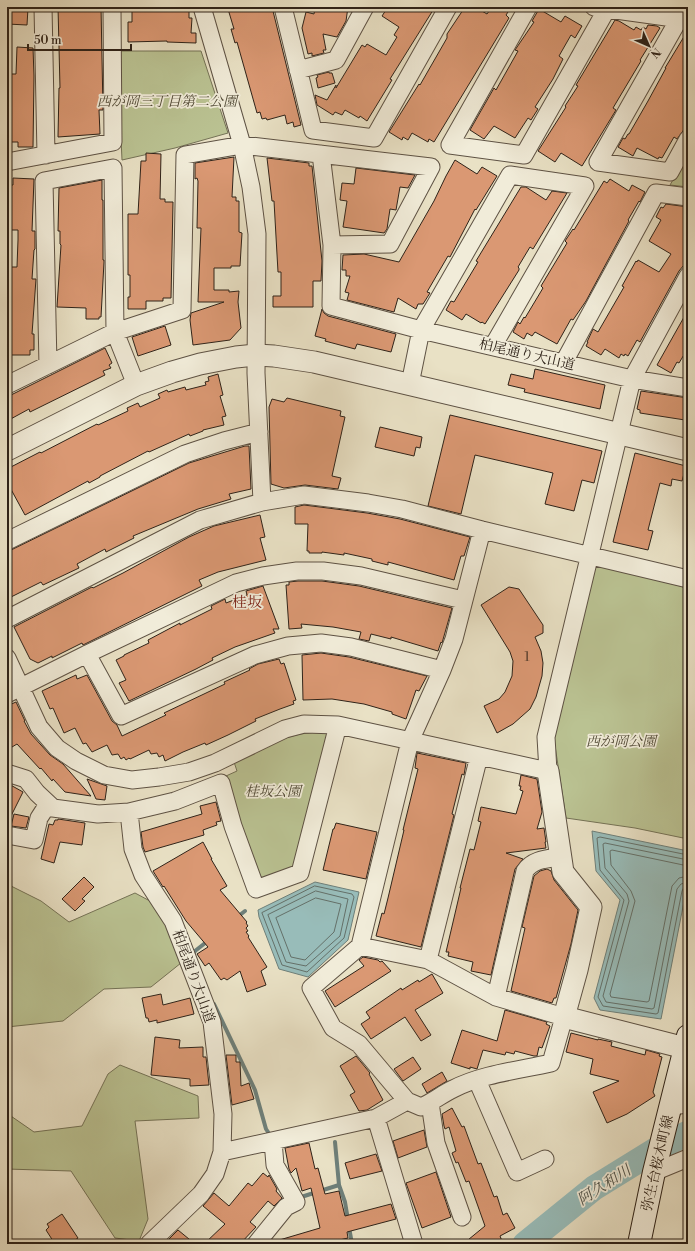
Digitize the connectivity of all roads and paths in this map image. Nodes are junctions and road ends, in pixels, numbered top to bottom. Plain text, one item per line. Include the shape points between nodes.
1 (42, 7) edge
2 (112, 7) edge
3 (202, 7) edge
4 (282, 7) edge
5 (365, 7) edge
6 (448, 7) edge
7 (528, 7) edge
8 (603, 8) edge
9 (683, 20) edge
10 (298, 70) junction
11 (688, 140) edge
12 (242, 144) junction
13 (321, 154) junction
14 (46, 155) junction
15 (7, 162) edge
16 (688, 197) edge
17 (332, 245) junction
18 (688, 276) edge
19 (422, 330) junction
20 (115, 332) junction
21 (493, 346) junction
22 (256, 355) junction
23 (564, 362) junction
24 (48, 365) junction
25 (632, 379) junction
26 (410, 384) junction
27 (7, 385) edge
28 (136, 385) junction
29 (688, 388) edge
30 (259, 432) junction
31 (619, 433) junction
32 (7, 450) edge
33 (688, 450) edge
34 (262, 502) junction
35 (482, 530) junction
36 (7, 541) edge
37 (589, 555) junction
38 (688, 579) edge
39 (463, 600) junction
40 (7, 618) edge
41 (88, 654) junction
42 (7, 658) edge
43 (442, 670) junction
44 (13, 690) edge
45 (338, 725) junction
46 (410, 741) junction
47 (479, 756) junction
48 (548, 771) junction
49 (7, 773) edge
50 (48, 804) junction
51 (129, 812) junction
52 (7, 835) edge
53 (560, 857) junction
54 (360, 946) junction
55 (428, 960) junction
56 (496, 997) junction
57 (564, 1017) junction
58 (686, 1042) edge
59 (477, 1080) junction
60 (407, 1101) junction
61 (430, 1103) junction
62 (679, 1105) edge
63 (376, 1118) junction
64 (273, 1141) junction
65 (222, 1152) junction
66 (688, 1158) edge
67 (545, 1159) dead end
68 (655, 1169) junction
69 (462, 1217) dead end
70 (149, 1244) edge
71 (256, 1244) edge
72 (414, 1244) edge
73 (640, 1244) edge

1 - 14 street
2 - 14 street via 113,142
3 - 12 street
4 - 10 street
5 - 10 street via 336,60
6 - 10 street via 374,138 313,130
7 - 8 street via 450,145 524,155
8 - 9 street
9 - 11 street via 598,162 670,172
12 - 13 street
12 - 20 street via 186,154 182,310
12 - 22 street via 257,234
13 - 17 street
13 - 17 street via 431,167 390,244
14 - 15 street
16 - 23 street via 656,193
17 - 19 street, 柏尾通り大山道 via 331,306
18 - 25 street
19 - 21 street, 柏尾通り大山道
19 - 21 street via 510,175 585,186
19 - 26 street
20 - 24 street
20 - 24 street via 113,168 44,181
20 - 28 street
21 - 23 street, 柏尾通り大山道
22 - 26 street via 314,362
22 - 28 street via 200,364
22 - 30 street
23 - 25 street, 柏尾通り大山道
24 - 27 street
25 - 29 street, 柏尾通り大山道
25 - 31 street
26 - 31 street
28 - 32 street
30 - 34 street
30 - 36 street via 224,440 185,454
31 - 33 street
31 - 37 street
34 - 35 street via 304,496 328,497 402,509
34 - 40 street via 200,520
35 - 37 street
35 - 39 street
37 - 38 street
37 - 48 street via 546,737
39 - 41 street via 361,576 323,571 297,571 236,583
39 - 43 street via 454,639
41 - 43 street via 121,716 255,655 288,646 321,643 351,647
41 - 44 street
42 - 44 street
43 - 46 street
44 - 45 street via 57,748 104,775 132,780 189,772 304,724
45 - 46 street
45 - 51 street via 300,873 256,889 233,826 221,783 175,801
46 - 47 street
46 - 54 street
47 - 48 street
47 - 55 street
48 - 53 street
49 - 50 street via 26,779
50 - 51 street via 53,808 98,814
50 - 52 street via 39,818 34,840
51 - 65 street, 柏尾通り大山道 via 133,849 143,875 173,921 212,1022 223,1114
53 - 56 street via 529,864 525,871
53 - 57 street via 563,872 591,907
54 - 55 street
54 - 60 street via 311,988 333,1028 359,1044
55 - 56 street
56 - 57 street
57 - 58 street
57 - 59 street via 551,1063
58 - 62 main road, 弥生台桜木町線
59 - 61 street via 454,1088
59 - 67 street via 517,1172
60 - 61 street via 421,1107
60 - 63 street
61 - 69 street via 436,1143
62 - 68 main road, 弥生台桜木町線 via 664,1132
63 - 64 street
63 - 72 street
64 - 65 street
64 - 71 street via 275,1165 296,1202 286,1207
65 - 70 street, 柏尾通り大山道 via 215,1174 201,1194
66 - 68 street
68 - 73 main road, 弥生台桜木町線

